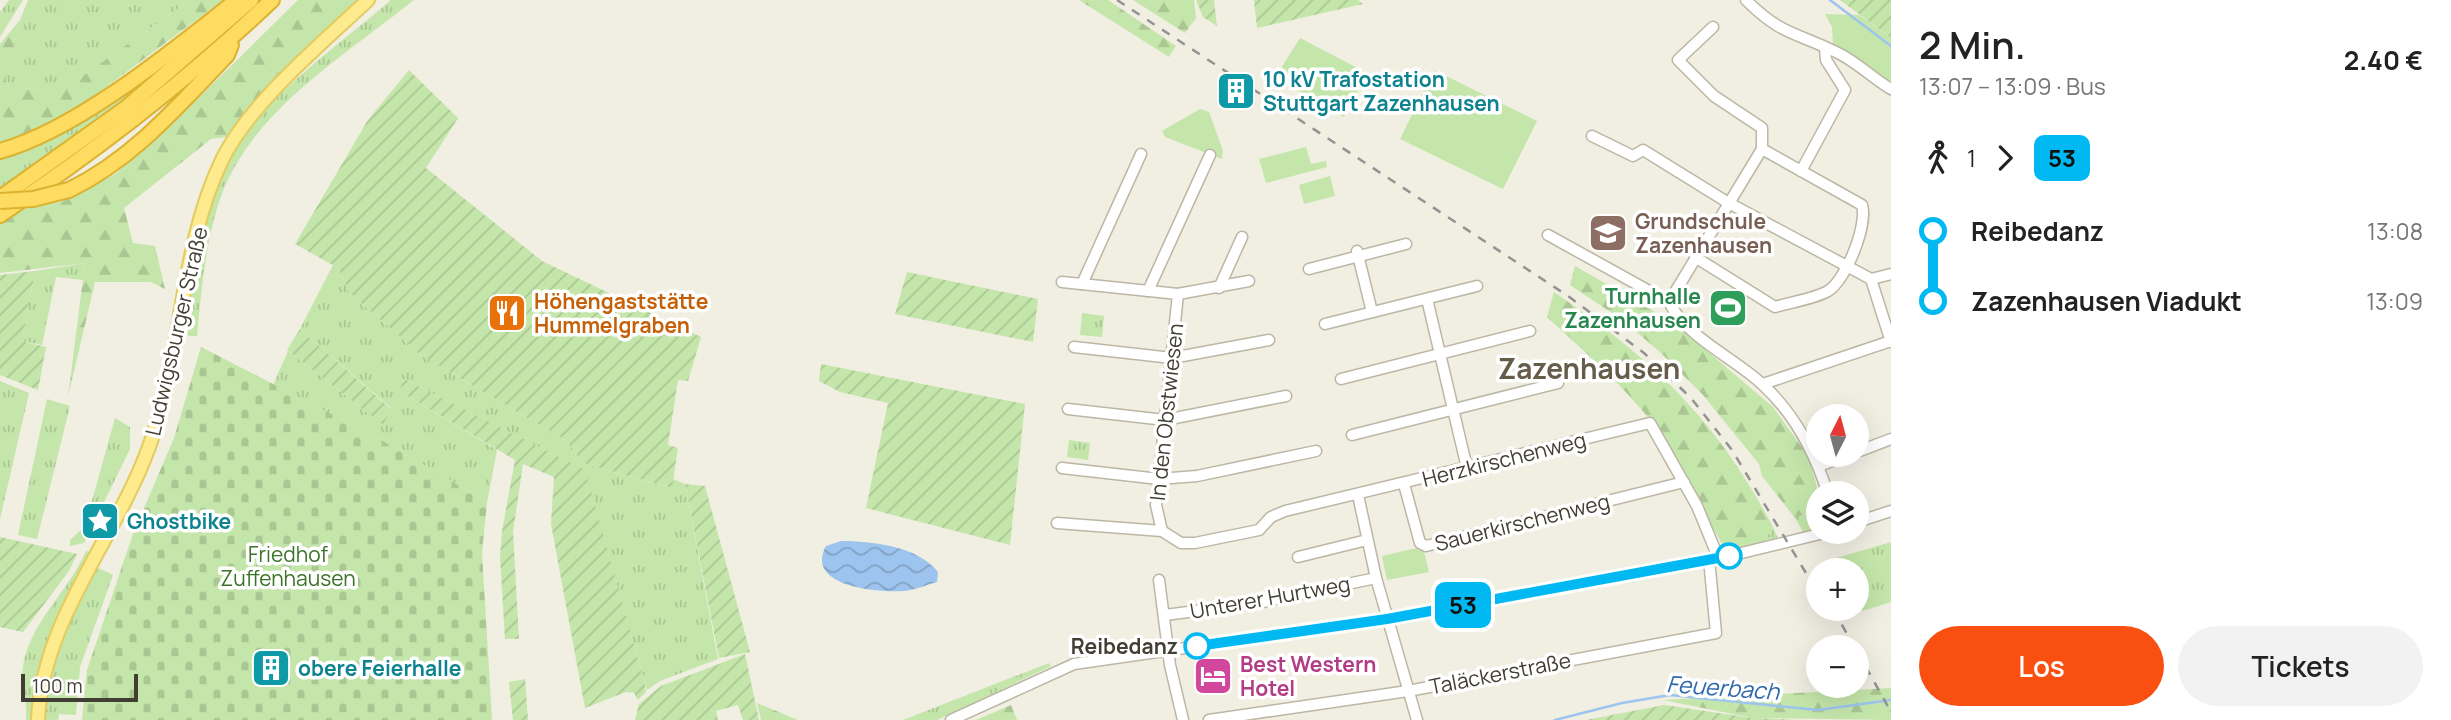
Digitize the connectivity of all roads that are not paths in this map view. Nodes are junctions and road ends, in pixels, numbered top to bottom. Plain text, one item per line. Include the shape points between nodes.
1 (237, 0) edge
2 (251, 0) edge
3 (272, 0) edge
4 (368, 0) edge
5 (380, 0) edge
6 (1746, 0) edge
7 (1713, 27) dead end
8 (233, 37) junction
9 (1825, 48) junction
10 (293, 74) junction
11 (1891, 89) edge
12 (1592, 136) dead end
13 (1762, 149) junction
14 (0, 151) edge
15 (1141, 154) dead end
16 (1210, 155) dead end
17 (1801, 171) junction
18 (0, 200) edge
19 (1727, 202) junction
20 (0, 215) edge
21 (1548, 236) dead end
22 (1242, 237) dead end
23 (1406, 244) dead end
24 (1357, 254) junction
25 (1695, 257) junction
26 (1848, 267) junction
27 (1309, 269) dead end
28 (1891, 274) edge
29 (1871, 279) junction
30 (1249, 281) dead end
31 (1062, 282) dead end
32 (1082, 284) junction
33 (1477, 286) dead end
34 (1219, 288) junction
35 (1148, 291) junction
36 (1178, 294) junction
37 (1427, 299) junction
38 (1669, 303) junction
39 (1372, 312) junction
40 (1325, 324) dead end
41 (1530, 331) dead end
42 (1269, 340) dead end
43 (1891, 342) edge
44 (1074, 347) dead end
45 (1440, 354) junction
46 (1172, 358) junction
47 (1341, 379) dead end
48 (1558, 383) dead end
49 (1763, 384) junction
50 (1286, 396) dead end
51 (1068, 409) dead end
52 (1453, 409) junction
53 (1165, 420) junction
54 (1352, 435) dead end
55 (1891, 439) edge
56 (1806, 444) edge
57 (1869, 447) edge
58 (1316, 451) dead end
59 (1062, 468) dead end
60 (1467, 468) junction
61 (1159, 479) junction
62 (1684, 482) junction
63 (1404, 484) junction
64 (1357, 495) junction
65 (1891, 511) edge
66 (1869, 518) edge
67 (1057, 523) dead end
68 (1162, 531) junction
69 (1806, 537) edge
70 (1367, 540) junction
71 (1298, 557) dead end
72 (1714, 558) junction
73 (1376, 578) junction
74 (1159, 579) dead end
75 (1165, 615) junction
76 (1387, 619) junction
77 (1168, 650) junction
78 (1408, 691) junction
79 (38, 720) edge
80 (951, 720) edge
81 (1182, 720) edge
82 (1209, 720) edge
83 (1417, 720) edge

1 - 14 highway via 74,118
2 - 18 highway via 135,101
3 - 8 highway
4 - 10 main road, Ludwigsburger Straße
5 - 10 main road, Ludwigsburger Straße
6 - 9 street via 1788,34
7 - 13 street via 1678,61 1714,96 1762,128
8 - 18 highway, bridge via 227,55 160,126 107,169 69,190 33,199
8 - 20 highway via 134,121
9 - 11 street
9 - 17 street via 1826,60 1845,90
10 - 79 main road, Ludwigsburger Straße via 252,116 222,159 202,219 170,379 149,448 58,635 43,681
12 - 19 street via 1633,156 1643,150
13 - 17 street
13 - 19 street
15 - 32 street
16 - 35 street
17 - 26 street via 1862,205 1862,223
19 - 25 street
19 - 26 street
21 - 38 street
22 - 34 street
23 - 24 street
24 - 27 street
24 - 39 street
25 - 26 street via 1775,307 1829,290
25 - 38 street
26 - 29 street
28 - 29 street
29 - 43 street
30 - 34 street
31 - 32 street
32 - 35 street
33 - 37 street
34 - 36 street
35 - 36 street
36 - 46 street, In den Obstwiesen
37 - 39 street
37 - 45 street
38 - 49 street via 1685,323
39 - 40 street
41 - 45 street
42 - 46 street
43 - 49 street
44 - 46 street
45 - 47 street
45 - 52 street
46 - 53 street, In den Obstwiesen
48 - 52 street
49 - 56 street
50 - 53 street
51 - 53 street
52 - 54 street
52 - 60 street
53 - 61 street, In den Obstwiesen
55 - 57 street
58 - 61 street via 1197,477
59 - 61 street
60 - 62 street, Herzkirschenweg via 1650,423
60 - 63 street, Herzkirschenweg
61 - 68 street, In den Obstwiesen via 1156,514
62 - 63 street, Sauerkirschenweg via 1426,546 1420,543
62 - 72 street
63 - 64 street, Herzkirschenweg
64 - 68 street, In den Obstwiesen via 1277,513 1259,530 1195,543 1181,542
64 - 70 street
65 - 66 street
67 - 68 street
69 - 72 street
70 - 71 street
70 - 73 street
72 - 76 street
72 - 78 street, Taläckerstraße via 1716,633
73 - 75 street, Unterer Hurtweg via 1258,603
73 - 76 street
74 - 75 street, Unterer Hurtweg
75 - 77 street, Unterer Hurtweg
76 - 77 street
76 - 78 street
77 - 80 street via 1074,664
77 - 81 street
78 - 82 street, Taläckerstraße
78 - 83 street

